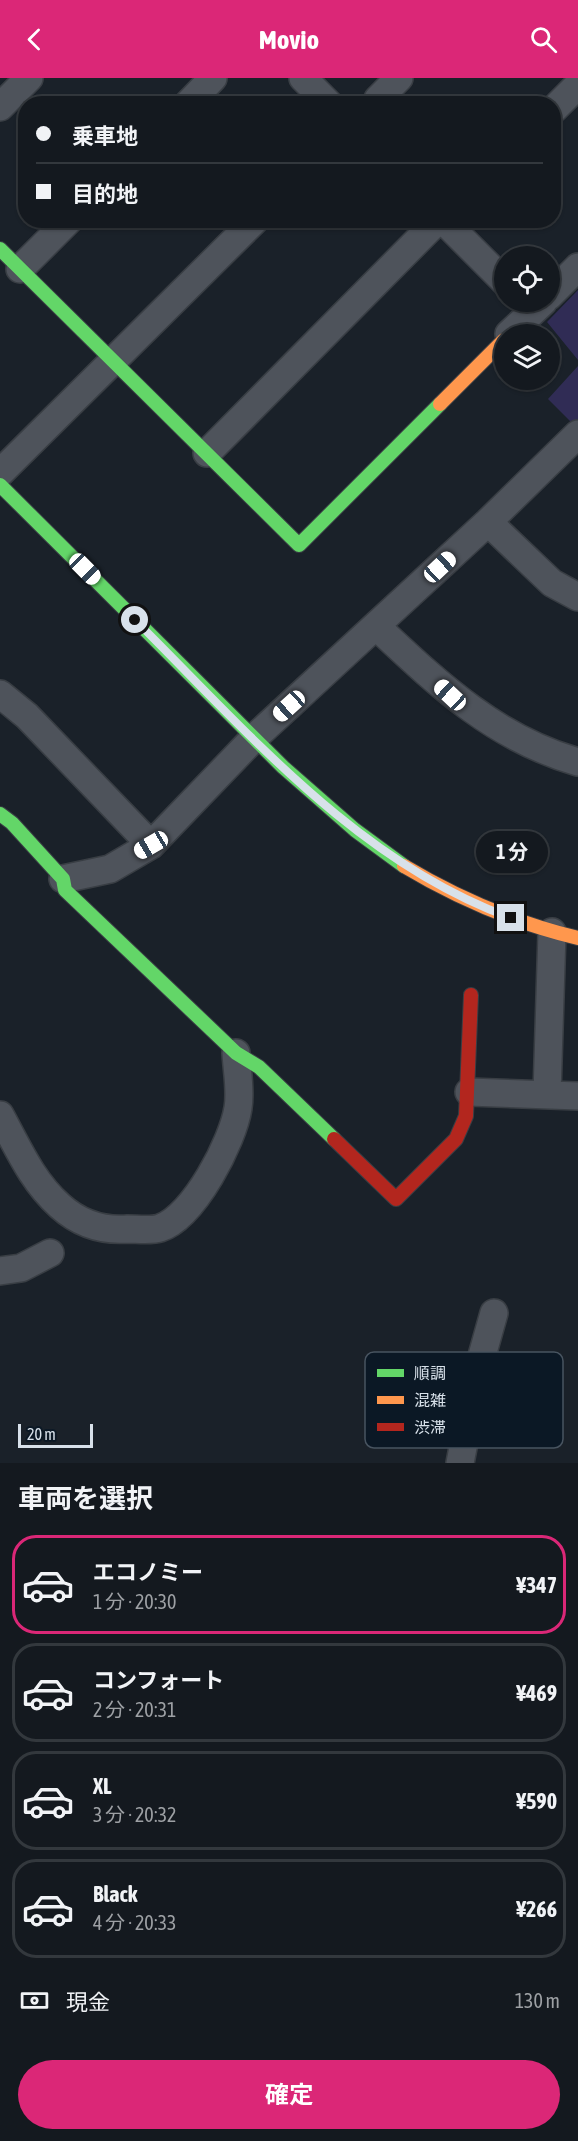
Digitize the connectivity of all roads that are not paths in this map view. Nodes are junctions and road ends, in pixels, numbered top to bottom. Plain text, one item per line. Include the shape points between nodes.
1 (29, 78) edge
2 (213, 78) edge
3 (303, 78) edge
4 (399, 78) edge
5 (578, 85) edge
6 (196, 96) edge
7 (321, 96) edge
8 (381, 96) edge
9 (561, 102) edge
10 (0, 107) edge
11 (61, 228) edge
12 (247, 228) edge
13 (430, 228) edge
14 (451, 228) edge
15 (0, 249) edge
16 (578, 267) edge
17 (20, 269) junction
18 (494, 271) edge
19 (560, 283) edge
20 (529, 312) edge
21 (518, 324) edge
22 (494, 350) edge
23 (112, 362) junction
24 (578, 434) edge
25 (207, 453) junction
26 (0, 473) edge
27 (0, 484) edge
28 (488, 522) junction
29 (578, 597) edge
30 (376, 626) junction
31 (0, 694) edge
32 (254, 738) junction
33 (578, 762) edge
34 (0, 814) edge
35 (151, 845) junction
36 (63, 879) junction
37 (552, 932) junction
38 (578, 938) edge
39 (471, 995) dead end
40 (236, 1053) junction
41 (469, 1092) junction
42 (547, 1094) junction
43 (578, 1096) edge
44 (0, 1115) edge
45 (50, 1253) dead end
46 (0, 1271) edge
47 (494, 1313) dead end
48 (483, 1352) edge
49 (463, 1448) edge
50 (460, 1463) edge

1 - 10 street
2 - 6 street
3 - 7 street
4 - 8 street
5 - 9 street
11 - 17 street
12 - 23 street
13 - 25 street
14 - 18 street
15 - 17 street
16 - 19 street
17 - 23 street
20 - 21 street
22 - 25 street via 299,545
23 - 25 street
23 - 26 street
24 - 28 street
27 - 32 street
28 - 29 street via 552,584
28 - 30 street
30 - 32 street
30 - 33 street via 450,695 500,729 552,755
31 - 35 street via 27,716
32 - 35 street
32 - 37 street via 382,852 490,910
34 - 36 street
35 - 36 street via 110,869
36 - 40 street via 65,890
37 - 38 street
37 - 42 street
39 - 41 street
40 - 41 street via 259,1067 396,1199 456,1139 466,1116
40 - 44 street via 238,1107 229,1140 208,1182 186,1208 160,1228 113,1230 86,1224 61,1207 31,1174
41 - 42 street
42 - 43 street
45 - 46 street via 21,1268
47 - 48 street
49 - 50 street

